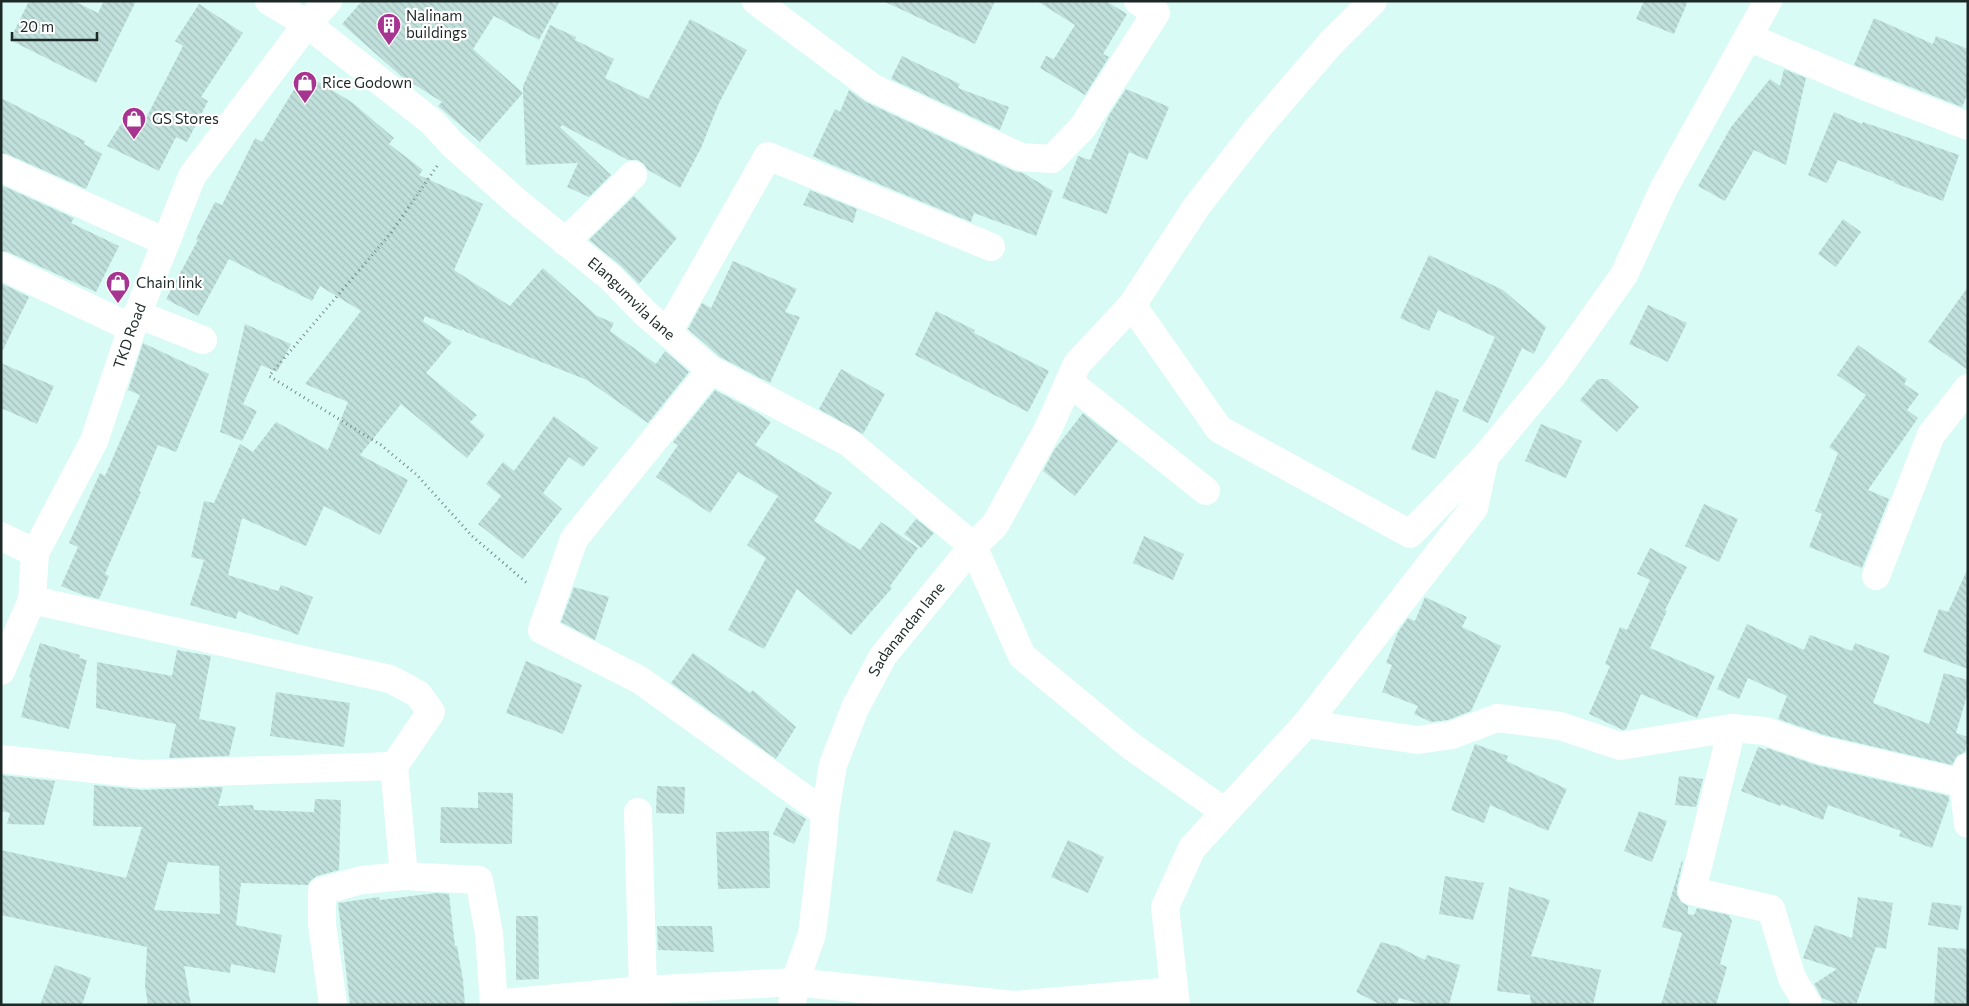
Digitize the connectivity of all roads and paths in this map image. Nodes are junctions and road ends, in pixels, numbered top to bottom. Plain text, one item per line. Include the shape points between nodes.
1 (269, 1) edge
2 (328, 1) edge
3 (756, 1) edge
4 (1138, 1) edge
5 (1373, 1) edge
6 (1768, 1) edge
7 (307, 24) junction
8 (1748, 37) junction
9 (1968, 126) edge
10 (453, 145) junction
11 (1, 168) edge
12 (633, 175) dead end
13 (166, 242) junction
14 (565, 242) junction
15 (991, 247) dead end
16 (1, 266) edge
17 (1132, 305) junction
18 (135, 321) junction
19 (668, 332) junction
20 (203, 340) dead end
21 (711, 370) junction
22 (1069, 382) junction
23 (1965, 401) edge
24 (1485, 457) junction
25 (1206, 491) dead end
26 (1, 536) edge
27 (973, 546) junction
28 (35, 554) junction
29 (1876, 576) dead end
30 (32, 600) junction
31 (551, 604) junction
32 (1, 671) edge
33 (1306, 724) junction
34 (1732, 728) junction
35 (1, 759) edge
36 (394, 766) junction
37 (1965, 775) edge
38 (638, 812) dead end
39 (1225, 812) junction
40 (825, 813) junction
41 (1968, 824) edge
42 (404, 876) junction
43 (643, 990) junction
44 (794, 994) edge
45 (1175, 998) edge
46 (494, 1004) edge
47 (333, 1005) edge
48 (1808, 1005) edge

1 - 7 street, Elangumvila lane
2 - 7 street, TKD Road
3 - 4 street via 873,88 1020,157 1052,159 1082,128 1156,13
5 - 17 street, Sadanandan lane via 1330,44 1257,128 1197,206
6 - 8 street
7 - 10 street, Elangumvila lane via 432,122
7 - 13 street, TKD Road via 192,176
8 - 9 street
8 - 24 street via 1664,188 1624,275 1555,372
10 - 14 street, Elangumvila lane
10 - 31 path via 390,233 269,376 381,445 417,475 472,536
11 - 13 street
12 - 14 street
13 - 18 street, TKD Road
14 - 19 street, Elangumvila lane via 610,277
15 - 19 street via 768,156
16 - 18 street
17 - 22 street, Sadanandan lane via 1077,364
17 - 24 street via 1219,429 1410,534
18 - 20 street
18 - 28 street, TKD Road via 94,441
19 - 21 street, Elangumvila lane
21 - 27 street, Elangumvila lane via 848,442
21 - 31 street via 574,538
22 - 25 street
22 - 27 street, Sadanandan lane via 995,525
23 - 29 street via 1931,436
24 - 33 street via 1474,508
26 - 28 street
27 - 39 street via 1022,656 1132,746
27 - 40 street, Sadanandan lane via 883,656 856,708 833,766
28 - 30 street, TKD Road
30 - 32 street, TKD Road
30 - 36 street via 390,679 418,694 431,712
31 - 40 street via 542,630 640,680
33 - 34 street via 1418,740 1452,736 1497,718 1560,726 1620,746
33 - 39 street
34 - 37 street via 1765,731 1820,750
34 - 48 street via 1692,891 1770,909 1792,978
35 - 36 street via 142,774
36 - 42 street
37 - 41 street
38 - 43 street
39 - 45 street via 1192,848 1165,907
40 - 44 street, Sadanandan lane via 812,934
42 - 46 street via 479,880 489,933
42 - 47 street via 362,880 322,891 322,924
43 - 44 street
43 - 46 street
44 - 45 street via 1014,1005

